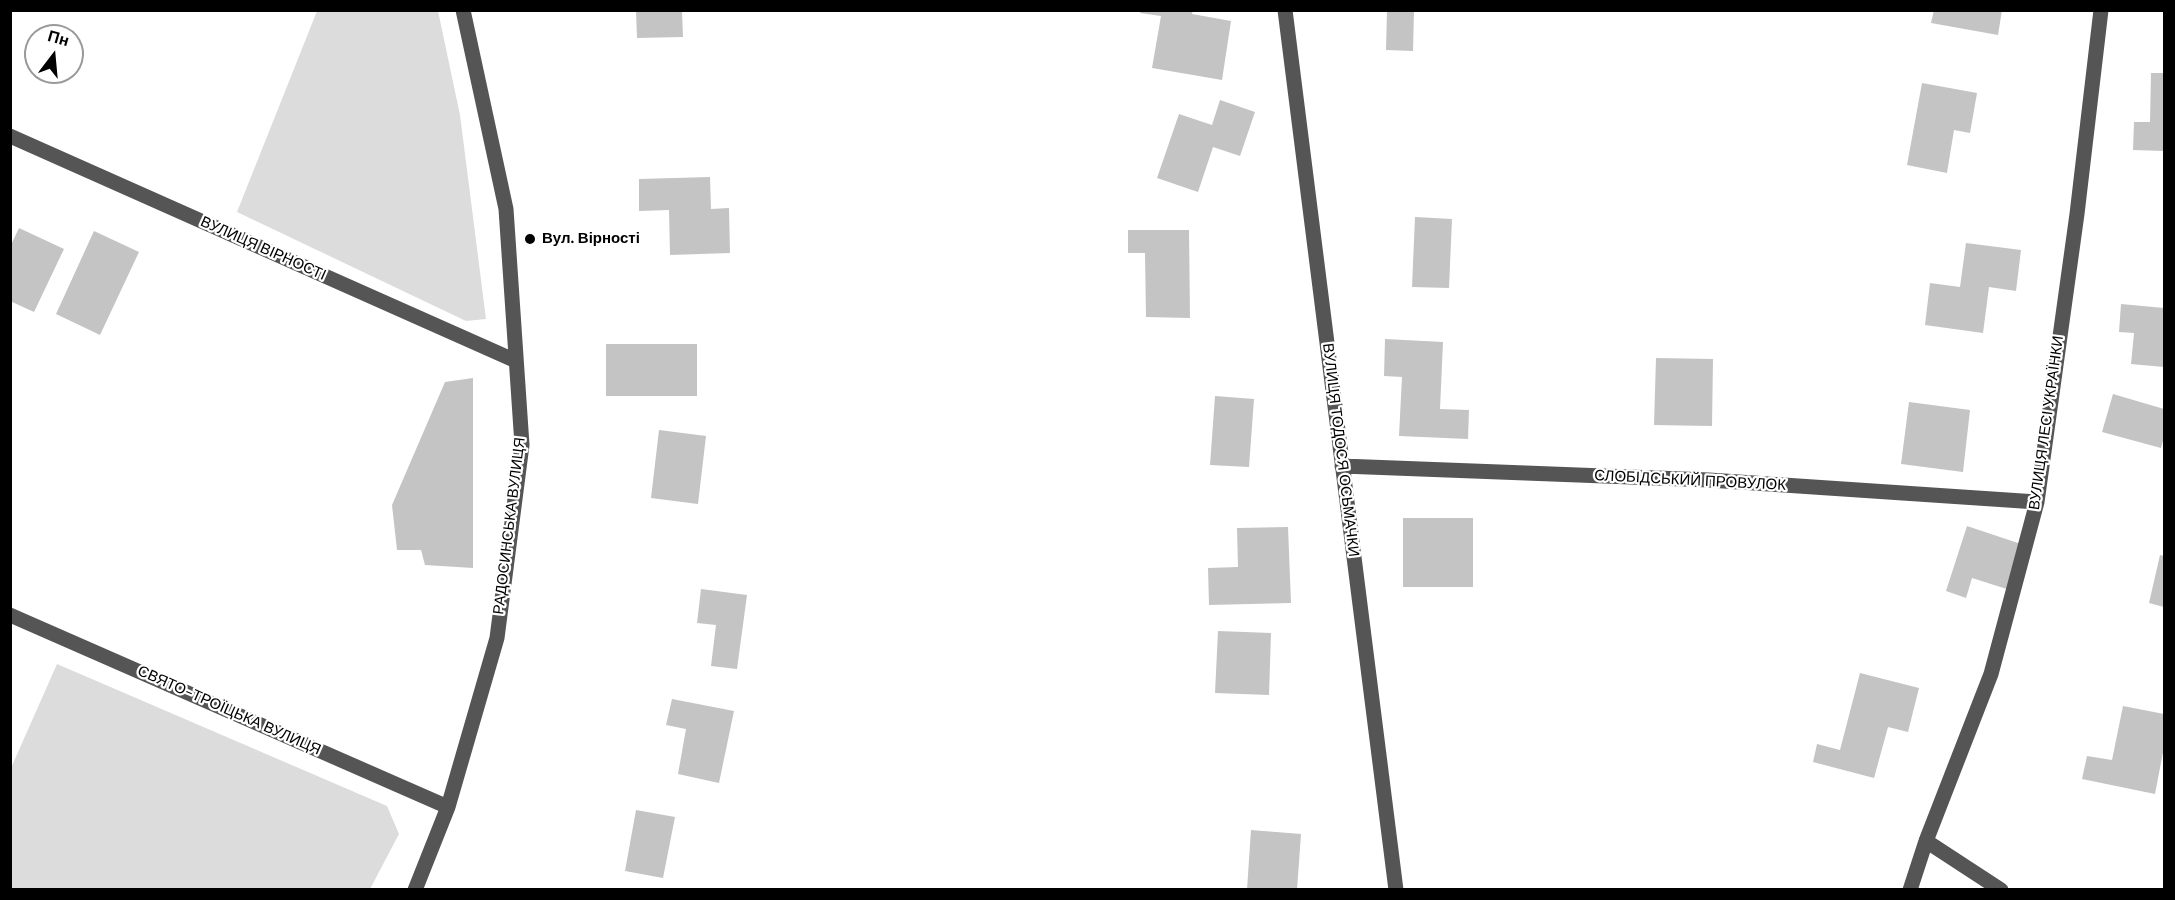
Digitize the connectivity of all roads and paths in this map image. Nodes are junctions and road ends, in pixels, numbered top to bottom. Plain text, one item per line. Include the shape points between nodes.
1 (463, 10) edge
2 (1285, 10) edge
3 (2102, 10) edge
4 (10, 136) edge
5 (516, 361) junction
6 (1342, 466) junction
7 (2037, 502) junction
8 (10, 615) edge
9 (448, 807) junction
10 (1926, 841) junction
11 (415, 890) edge
12 (1396, 890) edge
13 (1910, 890) edge
14 (2001, 890) edge

1 - 5 street, РАДОСИНСЬКА ВУЛИЦЯ via 506,209
2 - 6 street, ВУЛИЦЯ ТОДОСЯ ОСЬМАЧКИ
3 - 7 street, ВУЛИЦЯ ЛЕСІ УКРАЇНКИ
4 - 5 street, ВУЛИЦЯ ВІРНОСТІ
5 - 9 street, РАДОСИНСЬКА ВУЛИЦЯ via 522,445 497,638
6 - 7 street, СЛОБІДСЬКИЙ ПРОВУЛОК via 1709,480
6 - 12 street, ВУЛИЦЯ ТОДОСЯ ОСЬМАЧКИ
7 - 10 street, ВУЛИЦЯ ЛЕСІ УКРАЇНКИ via 1991,674
8 - 9 street, СВЯТО-ТРОЇЦЬКА ВУЛИЦЯ
9 - 11 street, РАДОСИНСЬКА ВУЛИЦЯ
10 - 13 street, ВУЛИЦЯ ЛЕСІ УКРАЇНКИ
10 - 14 street

